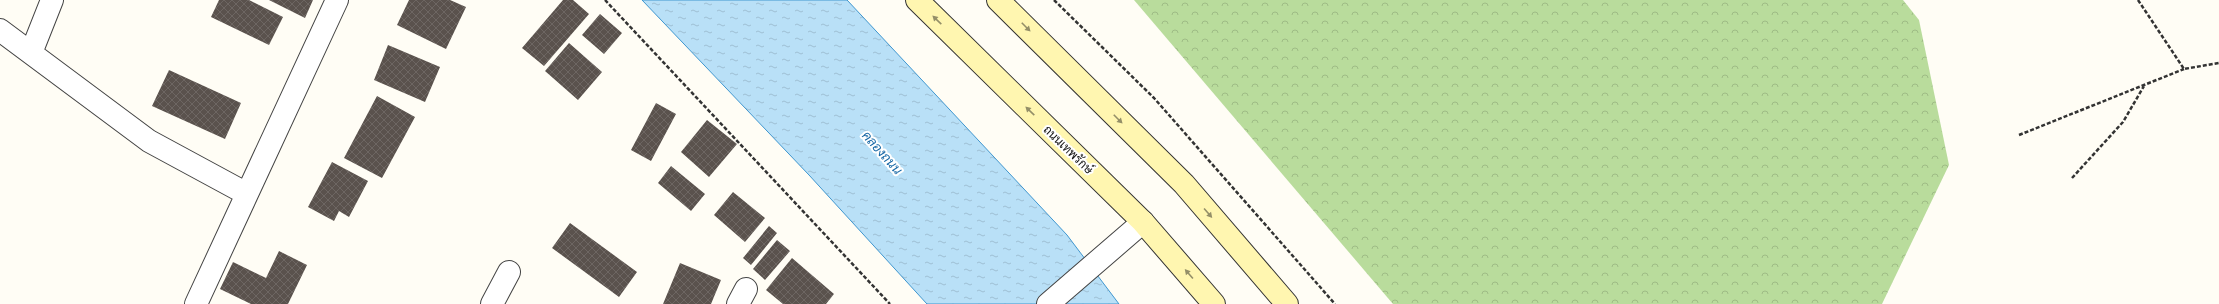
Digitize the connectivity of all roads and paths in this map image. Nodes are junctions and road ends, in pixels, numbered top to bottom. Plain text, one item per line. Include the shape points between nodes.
1 (52, 0) edge
2 (337, 0) edge
3 (605, 0) edge
4 (917, 0) edge
5 (998, 0) edge
6 (1054, 0) edge
7 (2138, 0) edge
8 (0, 30) edge
9 (31, 53) junction
10 (2219, 63) edge
11 (2184, 69) junction
12 (2144, 85) junction
13 (2018, 135) dead end
14 (2072, 178) dead end
15 (247, 194) junction
16 (1144, 222) junction
17 (509, 272) dead end
18 (196, 304) edge
19 (492, 304) edge
20 (890, 304) edge
21 (1048, 304) edge
22 (1214, 304) edge
23 (1286, 304) edge
24 (1335, 304) edge

1 - 9 street
2 - 15 street
3 - 20 path
16 -> 4 main road, ถนนเทพรักษ์
5 -> 23 main road via 1184,184
6 - 24 path via 1154,98
7 - 11 path
8 - 9 street
9 - 15 street via 149,140
10 - 11 path
11 - 12 path
12 - 13 path
12 - 14 path via 2123,122
15 - 18 street
16 - 21 street
22 -> 16 main road, ถนนเทพรักษ์
17 - 19 street

